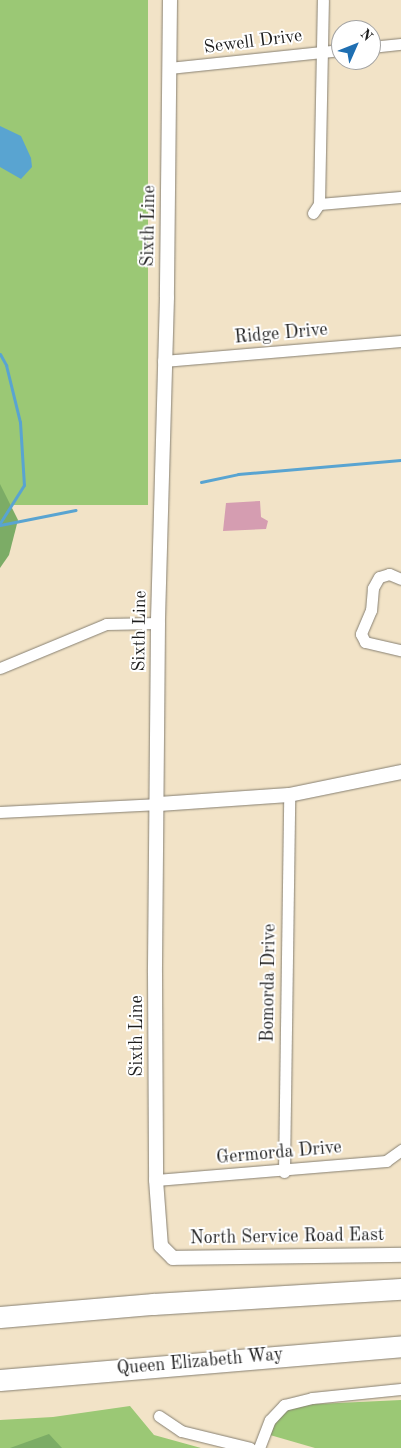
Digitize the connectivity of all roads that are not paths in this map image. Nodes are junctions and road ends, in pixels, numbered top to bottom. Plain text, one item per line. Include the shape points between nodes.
1 (170, 0) edge
2 (323, 0) edge
3 (401, 44) edge
4 (381, 46) edge
5 (331, 51) edge
6 (322, 52) junction
7 (169, 68) junction
8 (401, 197) edge
9 (401, 341) edge
10 (163, 361) junction
11 (401, 579) edge
12 (158, 623) junction
13 (401, 650) edge
14 (0, 668) edge
15 (401, 772) edge
16 (289, 795) junction
17 (158, 804) junction
18 (0, 812) edge
19 (401, 1150) edge
20 (284, 1172) junction
21 (156, 1180) junction
22 (401, 1255) edge
23 (173, 1258) joint
24 (401, 1288) edge
25 (0, 1317) edge
26 (401, 1346) edge
27 (0, 1380) edge
28 (401, 1389) edge
29 (159, 1416) dead end
30 (250, 1448) edge
31 (260, 1448) edge

1 - 7 street, Sixth Line
2 - 6 street
3 - 4 street
5 - 6 street, Sewell Drive
6 - 7 street, Sewell Drive
6 - 8 street via 316,209
7 - 10 street, Sixth Line via 167,297
9 - 10 street, Ridge Drive
10 - 12 street, Sixth Line
11 - 13 street via 389,574 379,577 374,588 372,610 361,634 371,645
12 - 14 street via 106,624
12 - 17 street, Sixth Line
15 - 16 street
16 - 17 street
16 - 20 street, Bomorda Drive
17 - 18 street
17 - 21 street, Sixth Line
19 - 20 street, Germorda Drive via 386,1161
20 - 21 street, Germorda Drive
21 - 23 street, Sixth Line via 161,1246
22 - 23 street, North Service Road East
24 - 25 highway
26 - 27 highway, Queen Elizabeth Way
28 - 31 street via 312,1398 284,1405 270,1420
29 - 30 street via 181,1431

